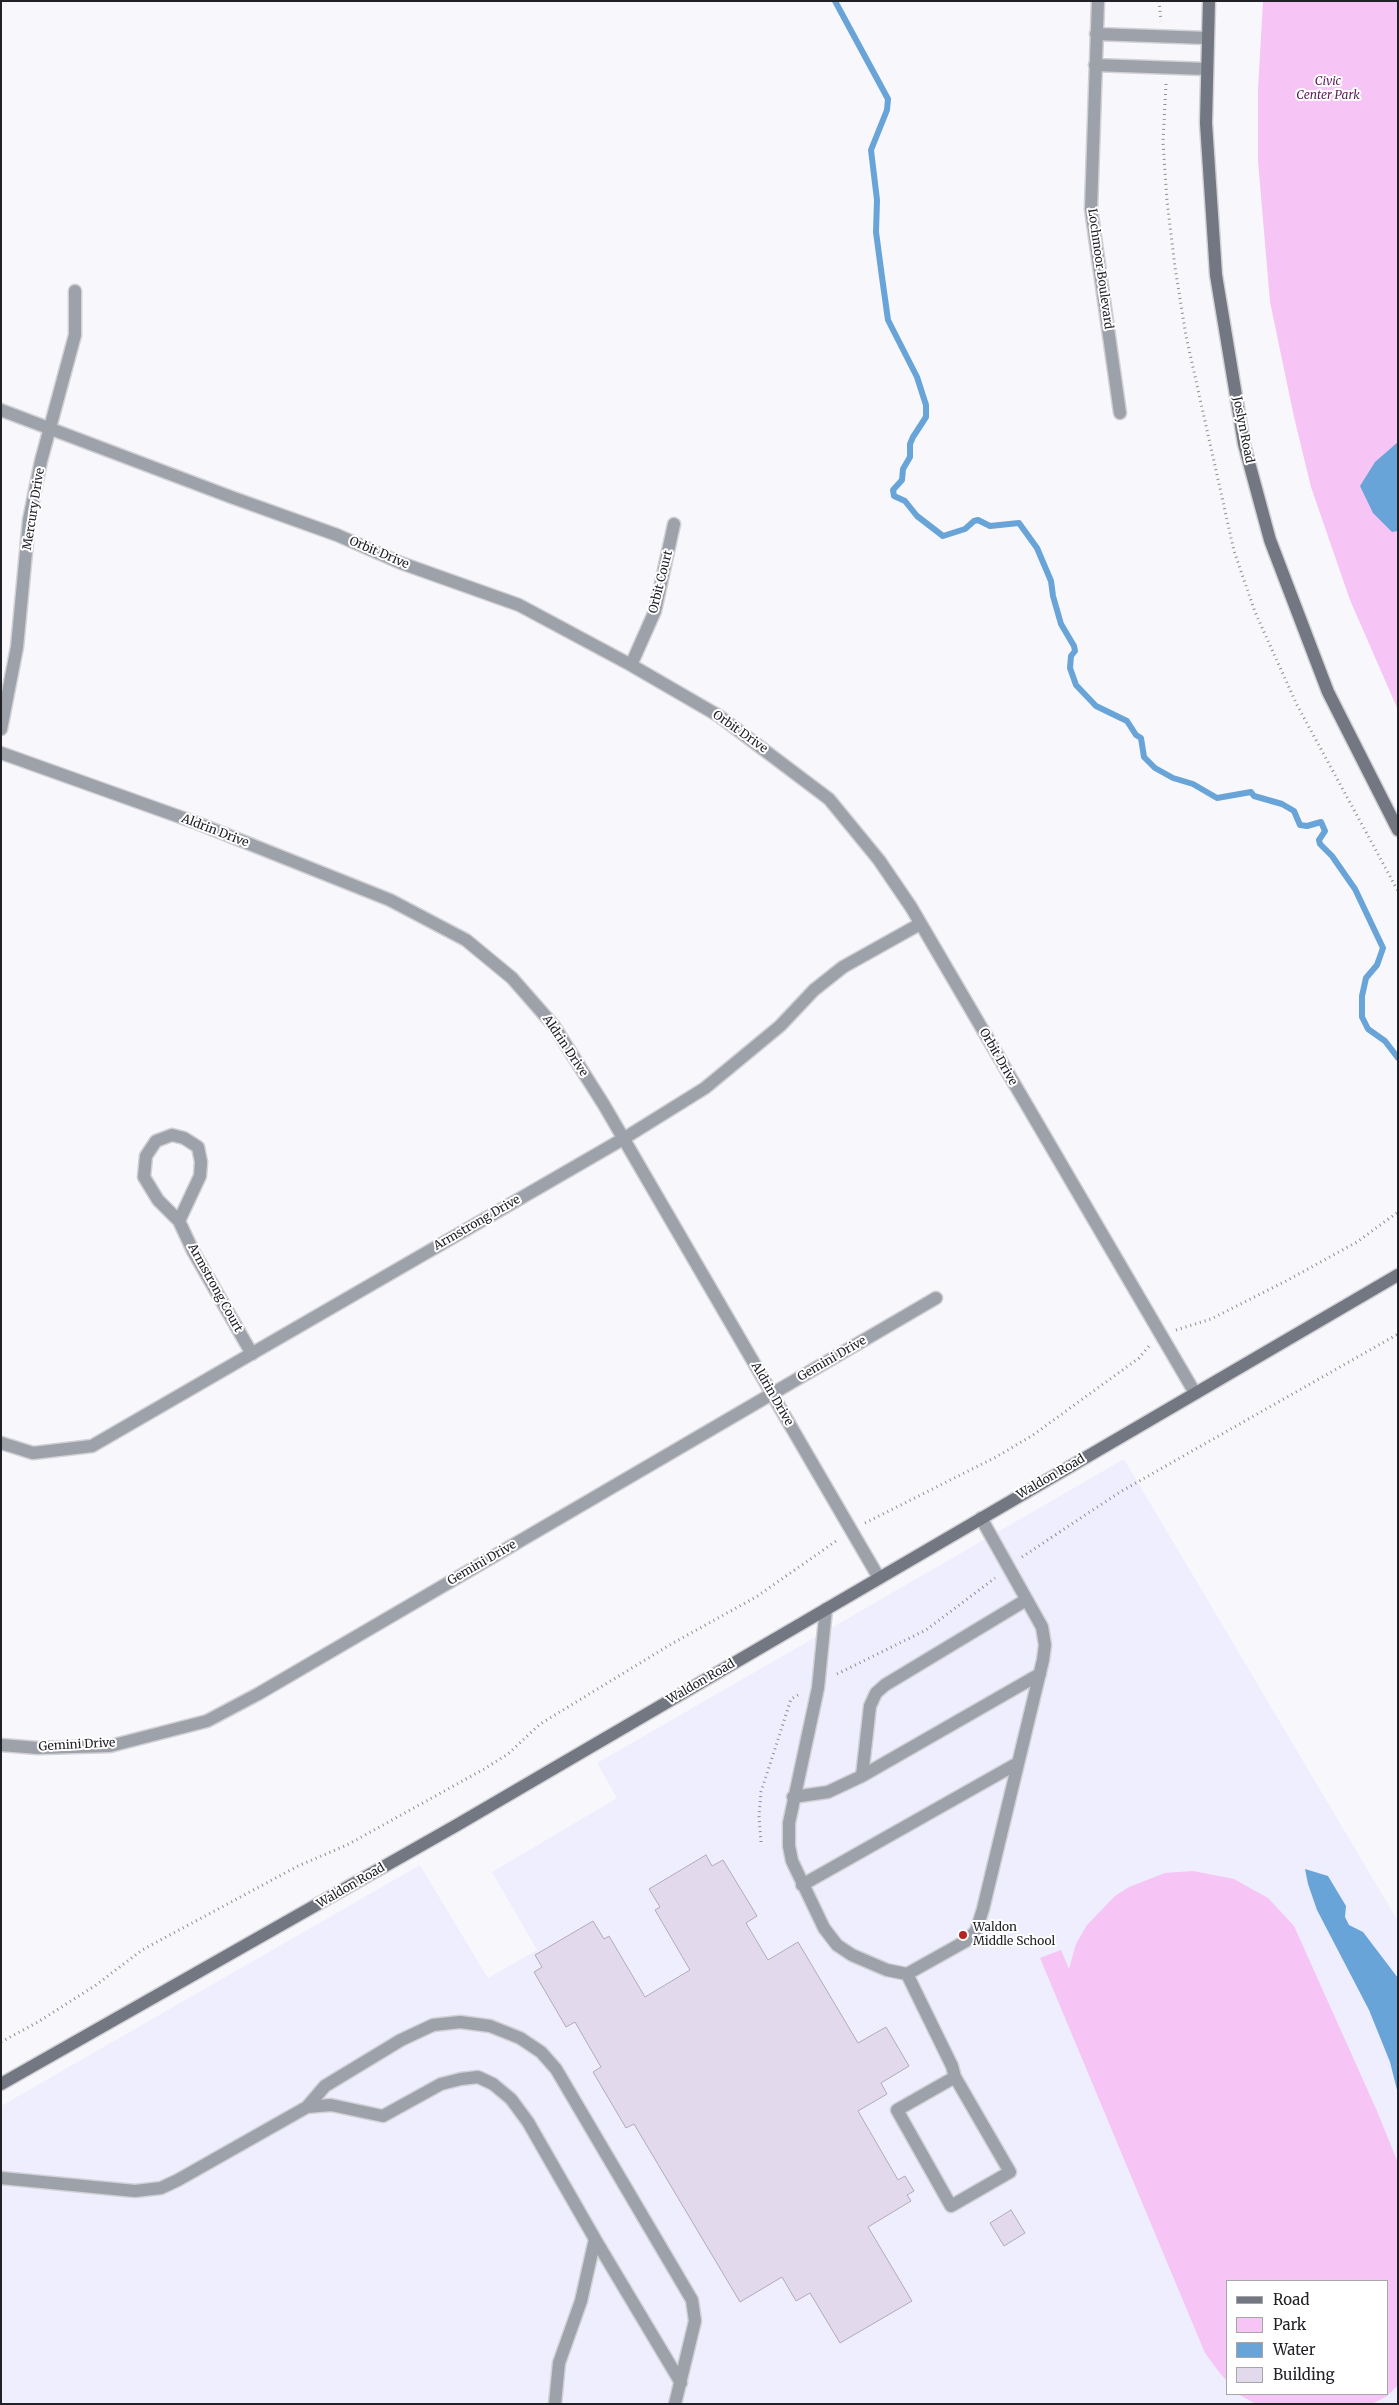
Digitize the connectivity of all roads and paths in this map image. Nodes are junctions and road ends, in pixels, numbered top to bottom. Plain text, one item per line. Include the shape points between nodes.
1 (1098, 1) edge
2 (1209, 1) edge
3 (1096, 34) junction
4 (1207, 38) junction
5 (1095, 65) junction
6 (1206, 69) junction
7 (75, 291) dead end
8 (1, 410) edge
9 (1120, 412) dead end
10 (50, 430) junction
11 (674, 524) dead end
12 (631, 665) junction
13 (1, 729) edge
14 (1, 753) edge
15 (1398, 830) edge
16 (920, 924) junction
17 (623, 1139) junction
18 (1398, 1212) edge
19 (179, 1221) junction
20 (1398, 1274) edge
21 (936, 1298) dead end
22 (1398, 1334) edge
23 (1162, 1337) junction
24 (252, 1354) junction
25 (1194, 1393) junction
26 (772, 1394) junction
27 (1, 1443) edge
28 (981, 1518) junction
29 (852, 1531) junction
30 (1008, 1568) junction
31 (879, 1578) junction
32 (1026, 1600) junction
33 (826, 1609) junction
34 (1040, 1674) junction
35 (818, 1684) junction
36 (1, 1745) edge
37 (1018, 1763) junction
38 (862, 1776) junction
39 (793, 1797) junction
40 (761, 1842) dead end
41 (802, 1885) junction
42 (907, 1974) junction
43 (1, 2042) edge
44 (955, 2077) junction
45 (1, 2084) edge
46 (307, 2107) junction
47 (1, 2178) edge
48 (595, 2239) junction
49 (681, 2383) junction
50 (555, 2404) edge
51 (675, 2404) edge

1 - 3 street, Lochmoor Boulevard
2 - 4 street, Joslyn Road
3 - 4 street
3 - 5 street, Lochmoor Boulevard
4 - 6 street, Joslyn Road
5 - 6 street
5 - 9 street, Lochmoor Boulevard via 1091,209
6 - 15 street, Joslyn Road via 1206,123 1216,275 1244,444 1270,540 1328,692
7 - 10 street, Mercury Drive via 75,335
8 - 10 street, Orbit Drive
10 - 12 street, Orbit Drive via 519,605
10 - 13 street, Mercury Drive via 29,520 17,647
11 - 12 street, Orbit Court via 655,611
12 - 16 street, Orbit Drive via 719,716 829,799 879,860
14 - 17 street, Aldrin Drive via 197,823 390,900 466,940 512,978 554,1026
16 - 17 street, Armstrong Drive via 843,967 814,990 780,1026 705,1088
16 - 23 street, Orbit Drive
17 - 24 street, Armstrong Drive
17 - 26 street, Aldrin Drive
18 - 23 path via 1357,1242 1286,1281 1212,1319
19 - 19 street, Armstrong Court via 158,1200 144,1177 146,1156 156,1142 172,1135 198,1147 201,1162 200,1176
19 - 24 street, Armstrong Court
20 - 25 street, Waldon Road
21 - 26 street, Gemini Drive
22 - 30 path via 1120,1492
23 - 25 street, Orbit Drive
23 - 29 path via 1139,1358 1034,1435
24 - 27 street, Armstrong Drive via 92,1446 33,1453
25 - 28 street, Waldon Road
26 - 29 street, Aldrin Drive
26 - 36 street, Gemini Drive via 207,1721 110,1746 38,1748
28 - 30 street
28 - 31 street, Waldon Road
29 - 31 street, Aldrin Drive
29 - 43 path via 756,1597 672,1643 540,1724 508,1754 484,1769 347,1845 298,1866 142,1950 96,1985
30 - 32 street
30 - 35 path via 926,1630
31 - 33 street, Waldon Road
32 - 34 street via 1042,1627 1045,1645
32 - 38 street via 876,1693 870,1706
33 - 35 street
33 - 45 street, Waldon Road via 457,1825
34 - 37 street
34 - 38 street
35 - 39 street
35 - 40 path via 791,1699 762,1792 759,1816
37 - 41 street
37 - 42 street via 976,1931 966,1941
38 - 39 street via 828,1792
39 - 41 street via 789,1846
41 - 42 street via 824,1928 837,1945 887,1970
42 - 44 street
44 - 44 street via 1010,2172 952,2206 897,2110
46 - 47 street via 161,2188 135,2191
46 - 48 street via 331,2105 383,2116 441,2084 478,2078 493,2084 511,2099 528,2122
46 - 49 street via 325,2086 401,2040 433,2025 460,2022 490,2026 520,2038 541,2052 556,2069 692,2300 695,2321
48 - 49 street
48 - 50 street via 581,2302 559,2363
49 - 51 street

